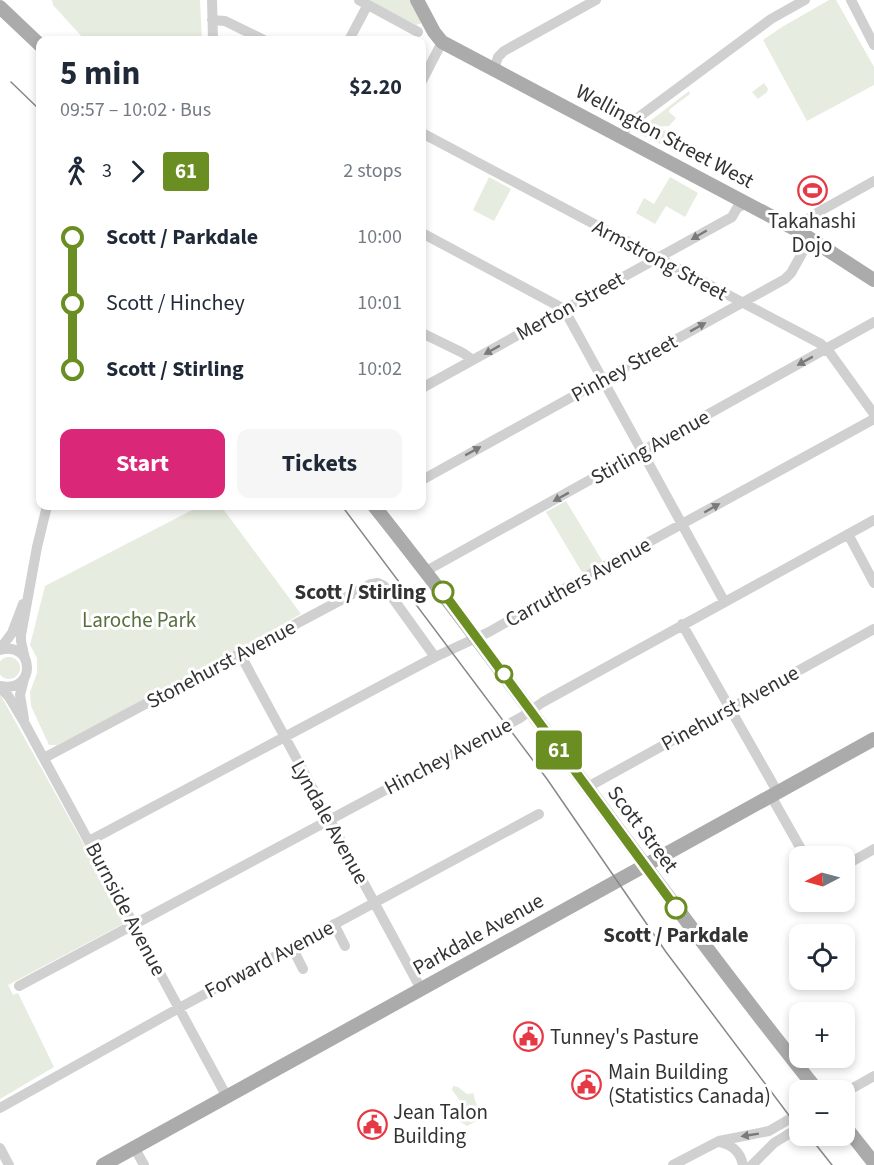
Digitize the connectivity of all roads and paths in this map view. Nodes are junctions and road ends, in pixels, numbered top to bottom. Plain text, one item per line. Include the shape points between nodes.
1 (212, 0) edge
2 (417, 0) edge
3 (596, 0) edge
4 (805, 0) edge
5 (851, 0) edge
6 (363, 3) edge
7 (0, 7) edge
8 (212, 20) junction
9 (418, 32) dead end
10 (213, 36) edge
11 (256, 36) edge
12 (351, 36) edge
13 (438, 37) junction
14 (36, 41) edge
15 (874, 45) edge
16 (494, 69) junction
17 (426, 70) edge
18 (426, 135) edge
19 (622, 136) junction
20 (874, 181) edge
21 (747, 203) junction
22 (795, 230) junction
23 (426, 235) edge
24 (810, 239) junction
25 (658, 258) junction
26 (874, 279) edge
27 (742, 303) junction
28 (564, 309) junction
29 (874, 322) edge
30 (426, 335) edge
31 (826, 349) junction
32 (473, 360) junction
33 (603, 379) junction
34 (426, 386) edge
35 (874, 414) edge
36 (874, 419) edge
37 (641, 452) junction
38 (426, 478) edge
39 (46, 510) edge
40 (377, 510) edge
41 (874, 520) edge
42 (682, 525) junction
43 (848, 534) junction
44 (426, 572) junction
45 (874, 583) edge
46 (28, 590) junction
47 (724, 601) junction
48 (682, 624) junction
49 (874, 629) edge
50 (476, 637) junction
51 (0, 650) edge
52 (240, 654) junction
53 (440, 655) junction
54 (25, 659) junction
55 (24, 678) junction
56 (0, 687) edge
57 (730, 708) junction
58 (531, 711) junction
59 (24, 723) junction
60 (285, 738) junction
61 (874, 739) edge
62 (44, 758) junction
63 (586, 788) junction
64 (775, 795) junction
65 (539, 814) dead end
66 (329, 820) junction
67 (89, 841) junction
68 (800, 846) edge
69 (874, 849) edge
70 (855, 860) edge
71 (644, 867) junction
72 (374, 903) junction
73 (134, 924) junction
74 (334, 924) junction
75 (345, 946) dead end
76 (292, 947) junction
77 (303, 969) dead end
78 (19, 986) dead end
79 (421, 989) junction
80 (179, 1008) junction
81 (874, 1076) edge
82 (809, 1080) edge
83 (855, 1087) edge
84 (227, 1097) junction
85 (0, 1107) edge
86 (789, 1120) edge
87 (789, 1133) edge
88 (855, 1139) edge
89 (719, 1142) junction
90 (134, 1147) junction
91 (0, 1148) edge
92 (118, 1161) edge
93 (874, 1163) edge
94 (9, 1165) edge
95 (103, 1165) edge
96 (144, 1165) edge
97 (673, 1165) edge
98 (743, 1165) edge
99 (752, 1165) edge

1 - 8 street
2 - 13 main road
3 - 16 street via 504,51
4 - 19 street via 771,19 628,125
5 - 15 street
6 - 9 street
6 - 12 street
7 - 14 main road
8 - 10 street
8 - 11 street via 225,21
13 - 16 main road, Wellington Street West
13 - 17 street
16 - 19 main road, Wellington Street West
18 - 25 street, Armstrong Street
19 - 21 main road, Wellington Street West
20 - 22 street via 813,214
21 - 22 main road, Wellington Street West
21 -> 25 street, Merton Street via 732,217
22 - 24 main road, Wellington Street West
23 - 28 street
24 - 26 main road, Wellington Street West
24 - 27 street, Pinhey Street via 788,276
25 - 27 street, Armstrong Street
25 - 28 street, Merton Street
27 - 31 street, Armstrong Street
33 -> 27 street, Pinhey Street
28 -> 32 street, Merton Street
28 - 33 street
29 - 31 street, Stirling Avenue
30 - 32 street
31 - 35 street, Armstrong Street
31 -> 37 street, Stirling Avenue
32 - 34 street, Merton Street
33 - 37 street
38 -> 33 street, Pinhey Street
42 -> 36 street, Carruthers Avenue
37 - 42 street
37 -> 44 street, Stirling Avenue
39 - 46 street
40 - 44 main road, Scott Street
41 - 43 street, Hinchey Avenue
42 - 47 street
42 - 50 street, Carruthers Avenue
43 - 45 street
43 - 47 street, Hinchey Avenue
44 - 50 main road, Scott Street
46 - 51 street via 12,633
46 - 54 street, Burnside Avenue via 21,641
47 - 48 street, Hinchey Avenue
48 - 57 street
48 - 58 street, Hinchey Avenue
49 - 57 street, Pinehurst Avenue
50 - 53 street, Carruthers Avenue
50 - 58 main road, Scott Street
51 - 54 street via 17,651
52 - 53 street, Stonehurst Avenue via 378,583
52 - 60 street, Lyndale Avenue
52 - 62 street, Stonehurst Avenue
53 - 60 street, Carruthers Avenue
54 - 55 street, Burnside Avenue
55 - 56 street via 13,687
55 - 59 street, Burnside Avenue via 20,694
56 - 59 street, Burnside Avenue
57 - 63 street, Pinehurst Avenue
57 - 64 street
58 - 63 main road, Scott Street
58 - 66 street, Hinchey Avenue
59 - 62 street, Burnside Avenue
60 - 66 street, Lyndale Avenue
60 - 67 street, Carruthers Avenue
61 - 64 main road, Parkdale Avenue
62 - 67 street, Burnside Avenue
63 - 71 main road, Scott Street
64 - 68 street
64 - 71 main road, Parkdale Avenue
65 - 72 street, Forward Avenue
66 - 72 street, Lyndale Avenue
66 - 73 street, Hinchey Avenue
67 - 73 street, Burnside Avenue
69 - 70 street
71 - 79 main road, Parkdale Avenue
71 - 82 main road, Scott Street
72 - 74 street, Forward Avenue
72 - 79 street, Lyndale Avenue
73 - 78 street, Hinchey Avenue
73 - 80 street, Burnside Avenue
74 - 75 street
74 - 76 street, Forward Avenue
76 - 77 street
76 - 80 street, Forward Avenue
79 - 84 main road, Parkdale Avenue
80 - 84 street, Burnside Avenue
80 - 85 street, Forward Avenue
81 - 83 street
84 - 90 main road, Parkdale Avenue
86 -> 89 street via 758,1134
87 - 99 street
88 - 93 main road
89 - 97 street
89 - 98 street via 735,1148
90 - 92 main road, Parkdale Avenue
90 - 96 street
91 - 94 street
92 - 95 main road, Parkdale Avenue

